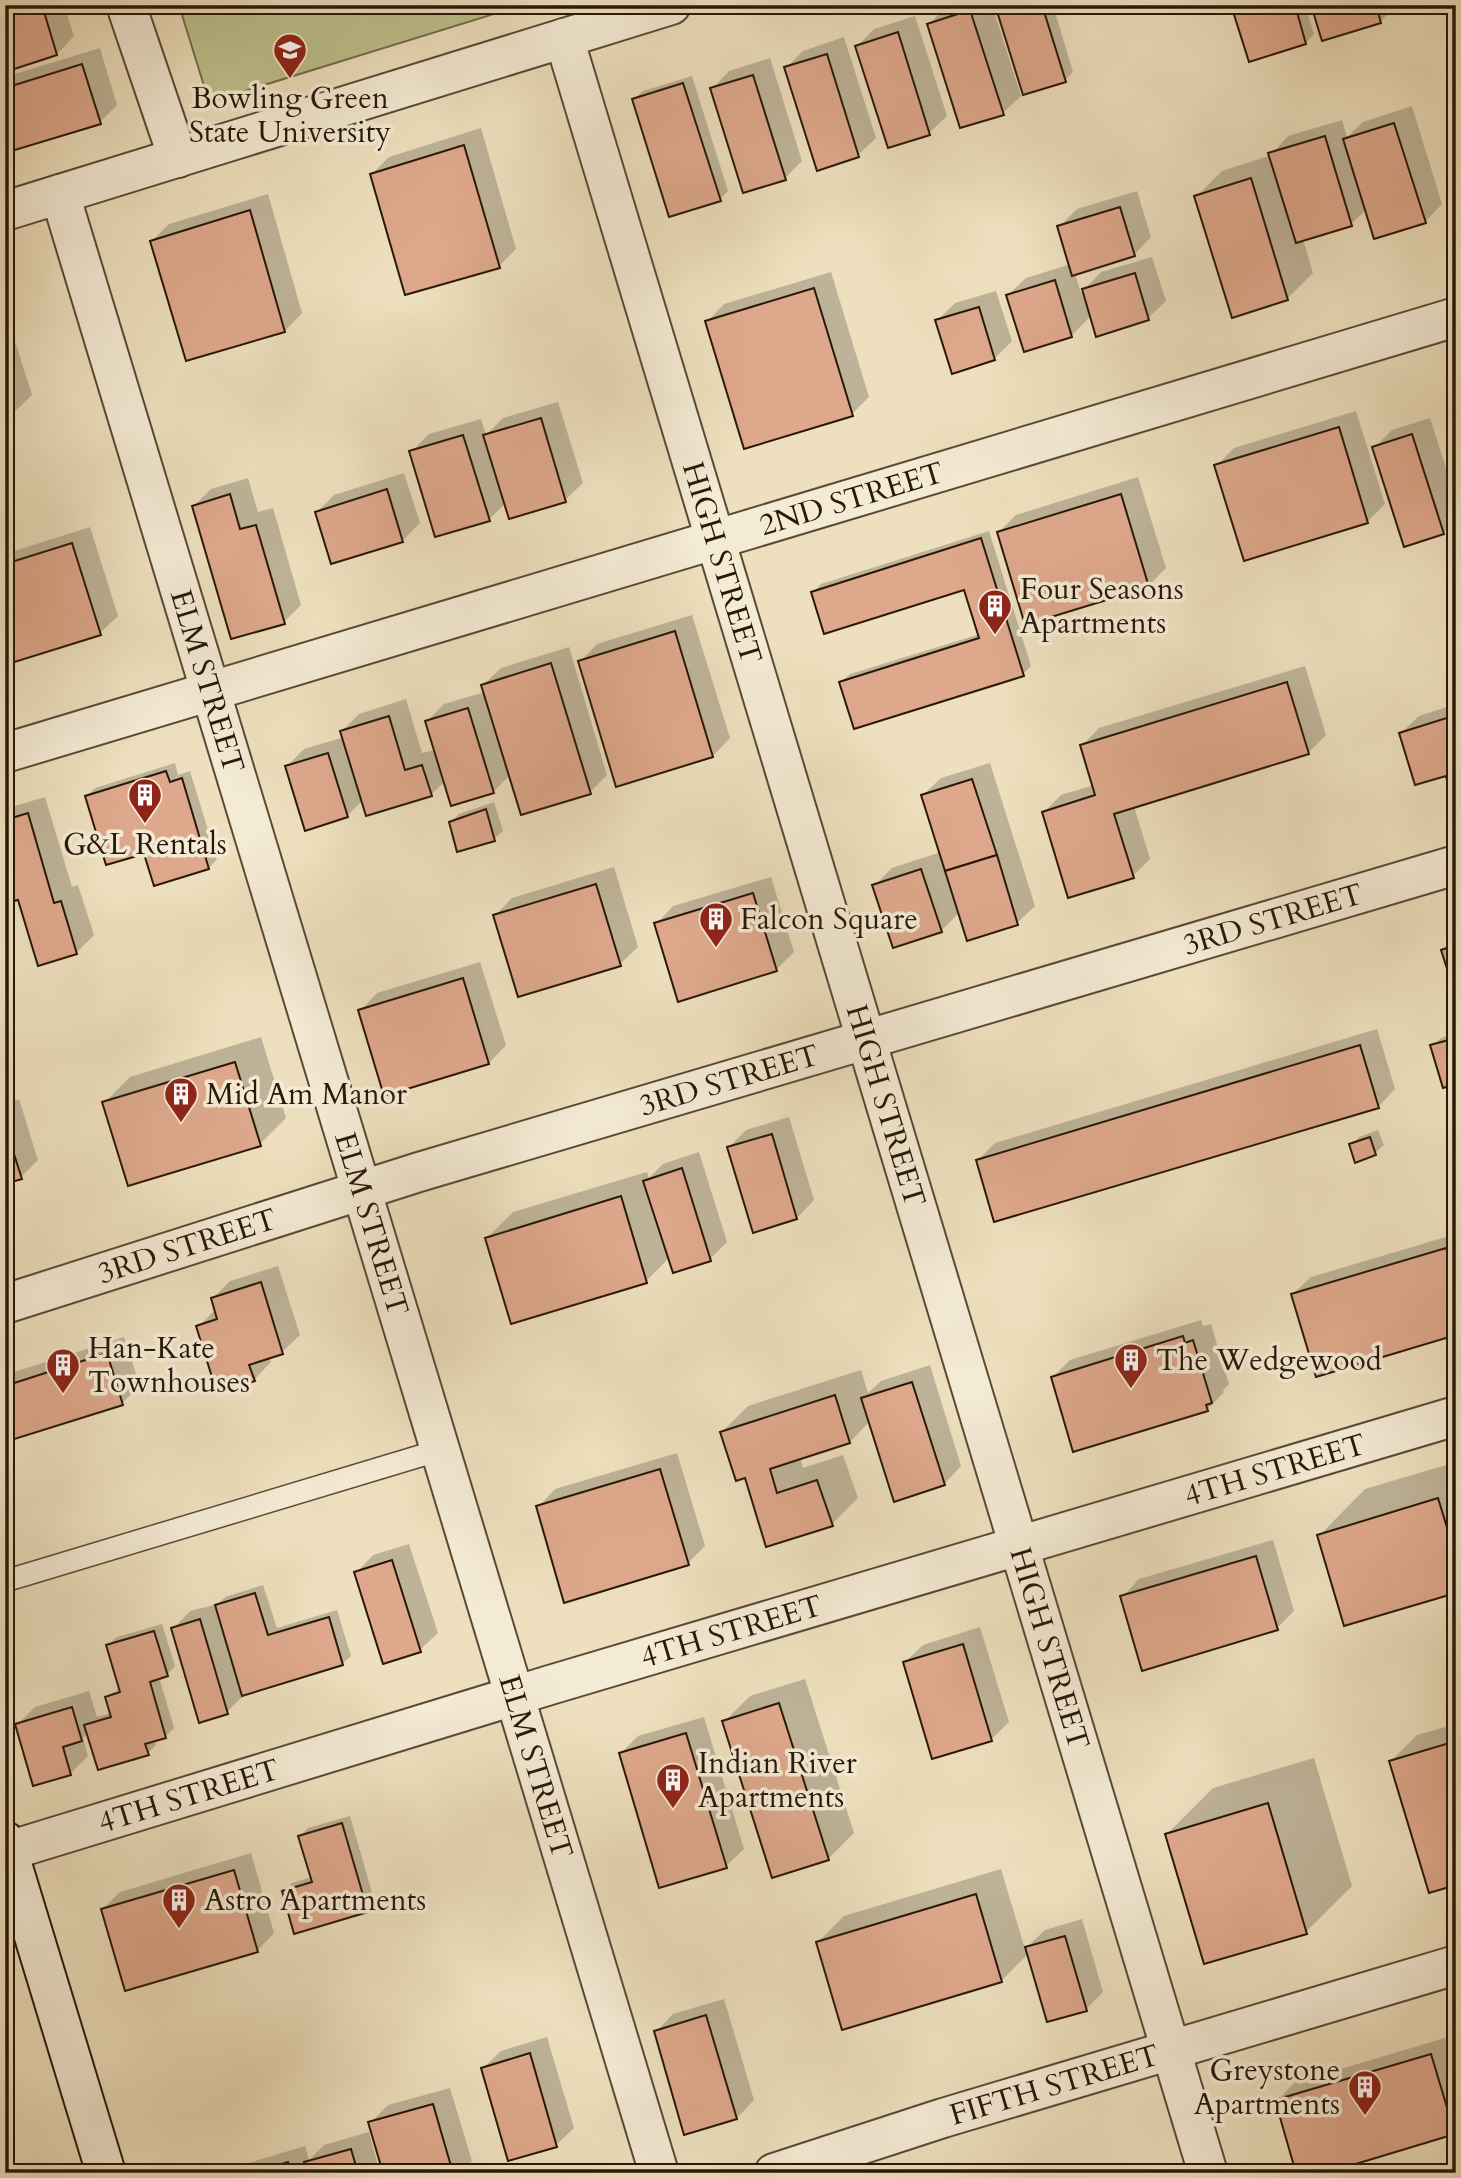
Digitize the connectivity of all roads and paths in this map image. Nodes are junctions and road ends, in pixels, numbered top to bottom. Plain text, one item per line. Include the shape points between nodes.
1 (126, 5) edge
2 (671, 5) edge
3 (564, 38) junction
4 (178, 158) junction
5 (60, 194) junction
6 (5, 211) edge
7 (1456, 317) edge
8 (715, 538) junction
9 (211, 692) junction
10 (5, 753) edge
11 (1456, 865) edge
12 (866, 1040) junction
13 (362, 1191) junction
14 (5, 1304) edge
15 (1456, 1416) edge
16 (440, 1450) junction
17 (1020, 1547) junction
18 (5, 1581) edge
19 (515, 1696) junction
20 (7, 1846) edge
21 (1456, 1965) edge
22 (1171, 2050) junction
23 (106, 2173) edge
24 (659, 2173) edge
25 (774, 2173) edge
26 (1208, 2173) edge

1 - 4 street
2 - 3 street
3 - 4 street
3 - 8 street, HIGH STREET
4 - 5 street
5 - 6 street
5 - 9 street, ELM STREET
7 - 8 street, 2ND STREET
8 - 9 street, 2ND STREET
8 - 12 street, HIGH STREET
9 - 10 street, 2ND STREET
9 - 13 street, ELM STREET
11 - 12 street, 3RD STREET
12 - 13 street, 3RD STREET
12 - 17 street, HIGH STREET
13 - 14 street, 3RD STREET
13 - 16 street, ELM STREET
15 - 17 street, 4TH STREET
16 - 18 lane
16 - 19 street, ELM STREET
17 - 19 street, 4TH STREET
17 - 22 street, HIGH STREET
19 - 20 street, 4TH STREET
19 - 24 street, ELM STREET
20 - 23 street
21 - 22 street, FIFTH STREET
22 - 25 street, FIFTH STREET
22 - 26 street, HIGH STREET

